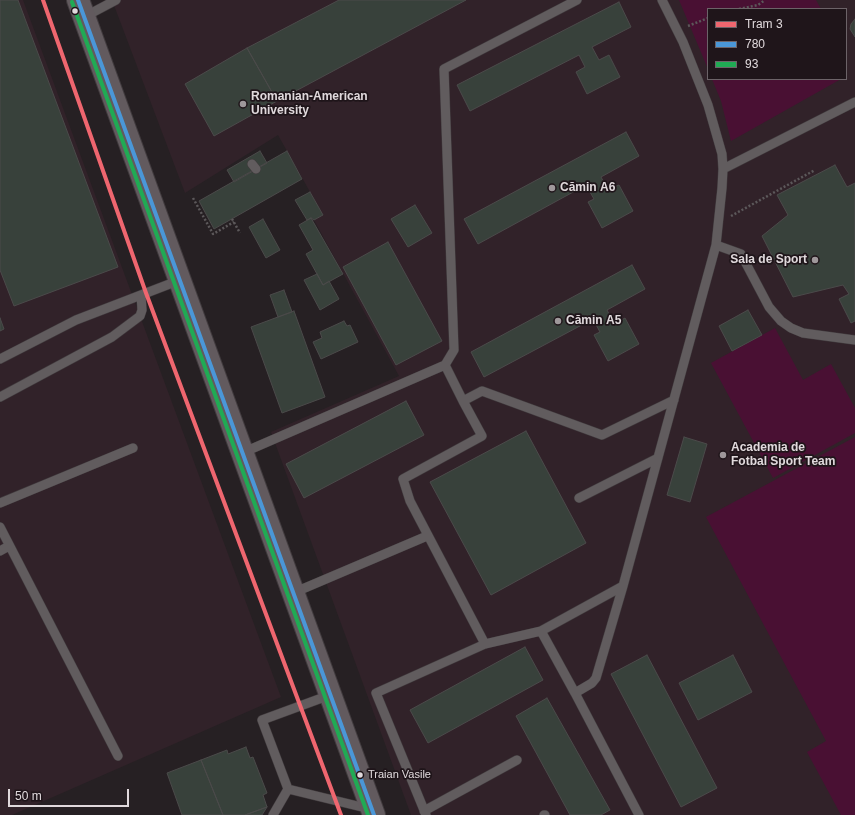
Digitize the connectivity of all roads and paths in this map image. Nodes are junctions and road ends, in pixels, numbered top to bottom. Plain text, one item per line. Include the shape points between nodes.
1 (116, 0) edge
2 (577, 0) edge
3 (662, 0) edge
4 (765, 0) edge
5 (81, 8) edge
6 (743, 8) edge
7 (707, 18) edge
8 (677, 31) junction
9 (855, 102) edge
10 (723, 169) junction
11 (816, 170) dead end
12 (193, 198) dead end
13 (232, 219) dead end
14 (234, 222) junction
15 (719, 223) junction
16 (240, 233) dead end
17 (716, 245) junction
18 (180, 280) junction
19 (141, 295) junction
20 (855, 340) edge
21 (0, 359) edge
22 (445, 365) junction
23 (0, 397) edge
24 (674, 400) junction
25 (463, 401) junction
26 (133, 448) dead end
27 (242, 453) junction
28 (658, 458) junction
29 (579, 498) dead end
30 (0, 503) edge
31 (0, 527) edge
32 (427, 536) junction
33 (9, 546) junction
34 (0, 551) edge
35 (623, 586) junction
36 (293, 593) junction
37 (541, 631) junction
38 (485, 644) junction
39 (575, 693) junction
40 (330, 695) junction
41 (118, 756) dead end
42 (517, 760) dead end
43 (288, 789) junction
44 (373, 812) edge
45 (425, 813) edge
46 (637, 814) edge
47 (273, 815) edge

1 - 5 lane
2 - 22 lane via 444,69 454,350
3 - 8 lane
4 - 6 path
5 - 18 street
7 - 8 path
8 - 10 lane via 708,105 722,154
9 - 10 lane
10 - 15 lane
11 - 15 path
12 - 14 path via 212,234
13 - 14 path
14 - 16 path
15 - 17 lane
17 - 20 lane via 741,254 769,307 791,328 803,333
17 - 24 lane
18 - 19 lane
18 - 27 street
19 - 21 lane via 76,320
19 - 23 lane via 140,316 112,337
22 - 25 lane
22 - 27 lane
24 - 25 lane via 602,435 482,391
24 - 28 lane
25 - 32 lane via 482,436 403,479 410,501
26 - 30 lane
27 - 36 street
28 - 29 lane
28 - 35 lane
31 - 33 lane
32 - 36 lane
32 - 38 lane
33 - 34 lane
33 - 41 lane
35 - 37 lane
35 - 39 lane via 596,678
36 - 40 street
37 - 38 lane
37 - 39 lane
38 - 45 lane via 376,693
39 - 46 lane
40 - 43 lane via 262,720
40 - 44 street
42 - 45 lane
43 - 44 lane
43 - 47 lane

